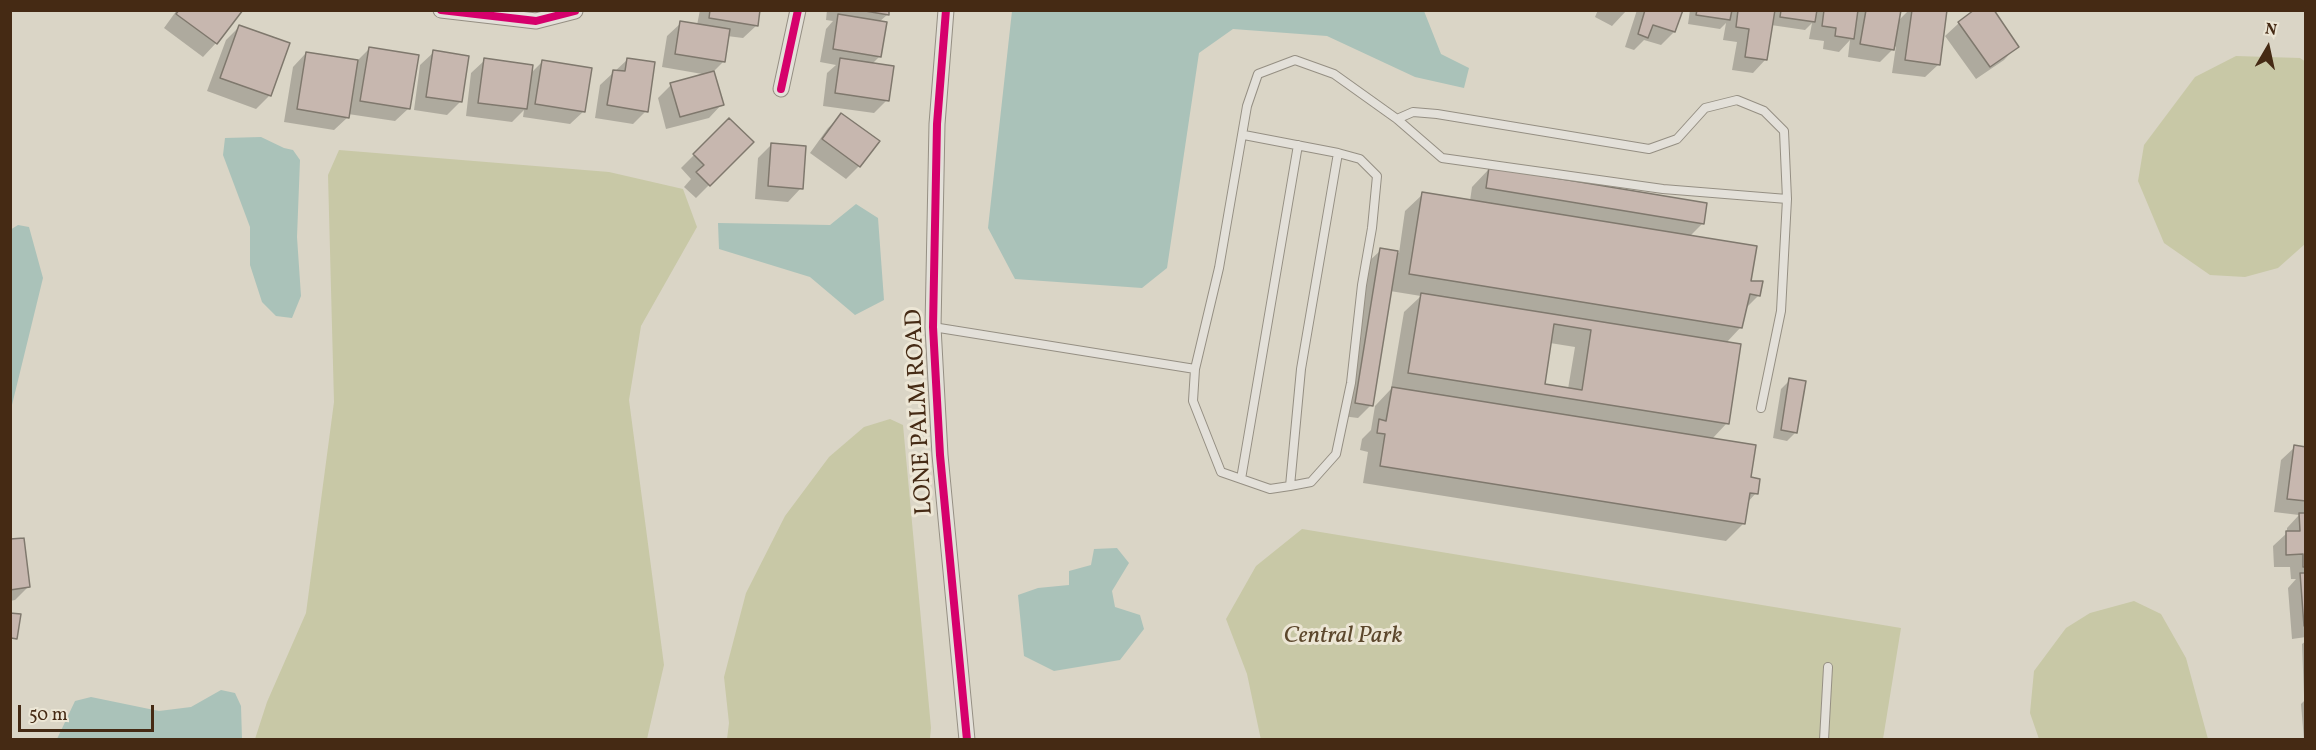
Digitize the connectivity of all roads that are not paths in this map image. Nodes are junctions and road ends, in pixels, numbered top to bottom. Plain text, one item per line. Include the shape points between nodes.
1 (441, 10) edge
2 (798, 10) edge
3 (946, 10) edge
4 (575, 11) edge
5 (781, 89) dead end
6 (1397, 119) junction
7 (1244, 135) junction
8 (1298, 146) junction
9 (1338, 153) junction
10 (1787, 199) junction
11 (933, 327) junction
12 (1195, 369) junction
13 (1761, 408) dead end
14 (1241, 479) junction
15 (1290, 486) junction
16 (1828, 667) dead end
17 (967, 740) edge
18 (1824, 740) edge

1 - 4 street via 536,21
2 - 5 street
3 - 11 street, LONE PALM ROAD via 937,124
6 - 7 lane via 1334,74 1294,60 1258,74 1247,106
6 - 10 lane via 1442,158 1663,189
6 - 10 lane via 1413,112 1437,114 1649,149 1677,139 1705,108 1737,100 1764,111 1784,131
7 - 8 lane
7 - 12 lane
8 - 9 lane
8 - 14 lane
9 - 15 lane via 1301,369
9 - 15 lane via 1360,159 1377,176 1351,383 1336,454 1311,482
10 - 13 lane via 1781,311
11 - 12 lane
11 - 17 street, LONE PALM ROAD via 940,455
12 - 14 lane via 1193,401 1221,472
14 - 15 lane via 1270,489
16 - 18 lane

